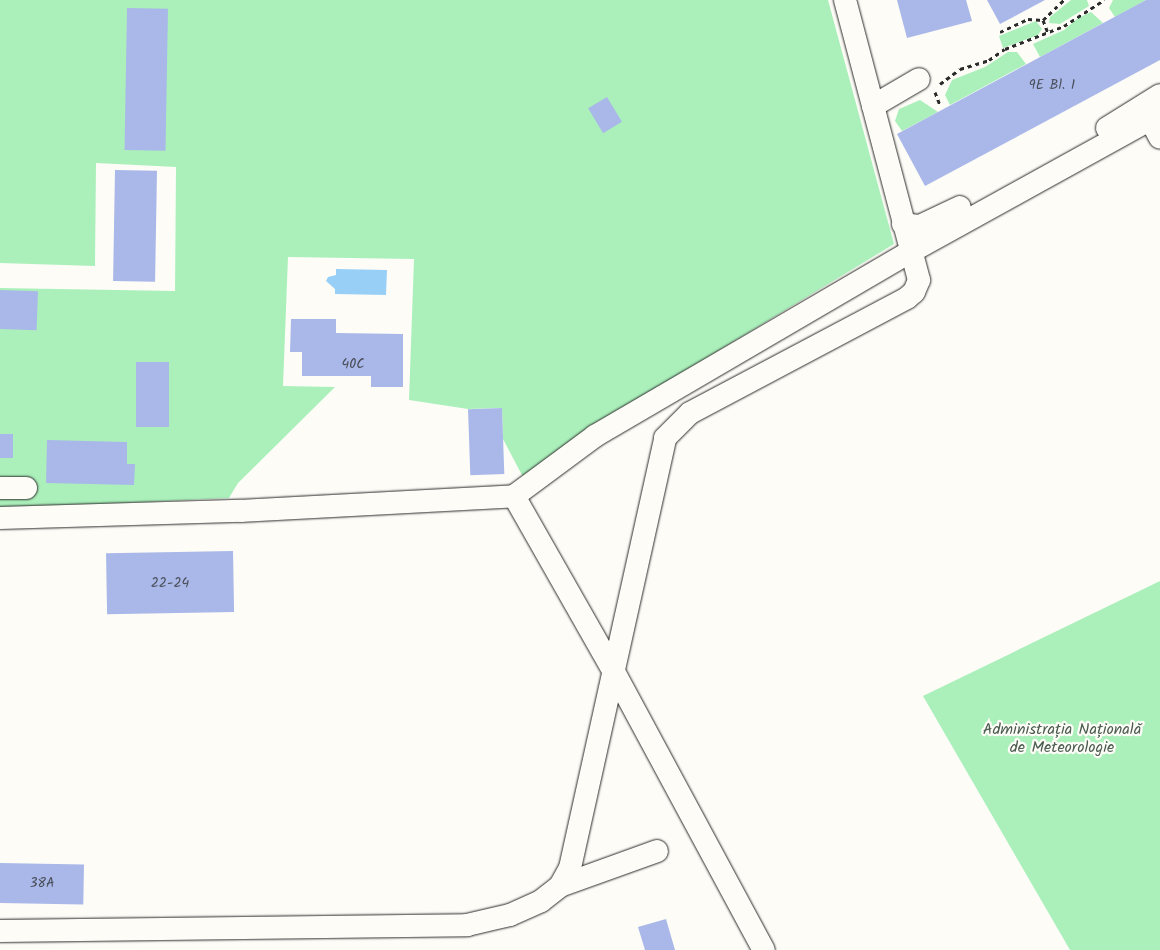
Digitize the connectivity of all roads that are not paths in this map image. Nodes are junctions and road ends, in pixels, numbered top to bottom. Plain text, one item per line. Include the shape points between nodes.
1 (845, 0) edge
2 (927, 88) road end
3 (1160, 95) edge
4 (873, 106) junction
5 (1157, 124) edge
6 (903, 224) junction
7 (912, 251) junction
8 (0, 488) edge
9 (26, 488) dead end
10 (514, 496) junction
11 (0, 518) edge
12 (613, 670) junction
13 (657, 851) dead end
14 (560, 886) junction
15 (0, 932) edge
16 (764, 950) edge

1 - 4 street
2 - 4 street
3 - 6 street via 1117,123 935,220 920,226
4 - 6 street
5 - 7 street
6 - 7 street
7 - 10 street via 595,436
7 - 12 street via 919,280 907,298 690,413 672,428 665,438
8 - 9 street
10 - 11 street via 241,511
10 - 12 street
12 - 14 street via 570,868
12 - 16 street
13 - 14 street
14 - 15 street via 540,901 510,915 467,925

